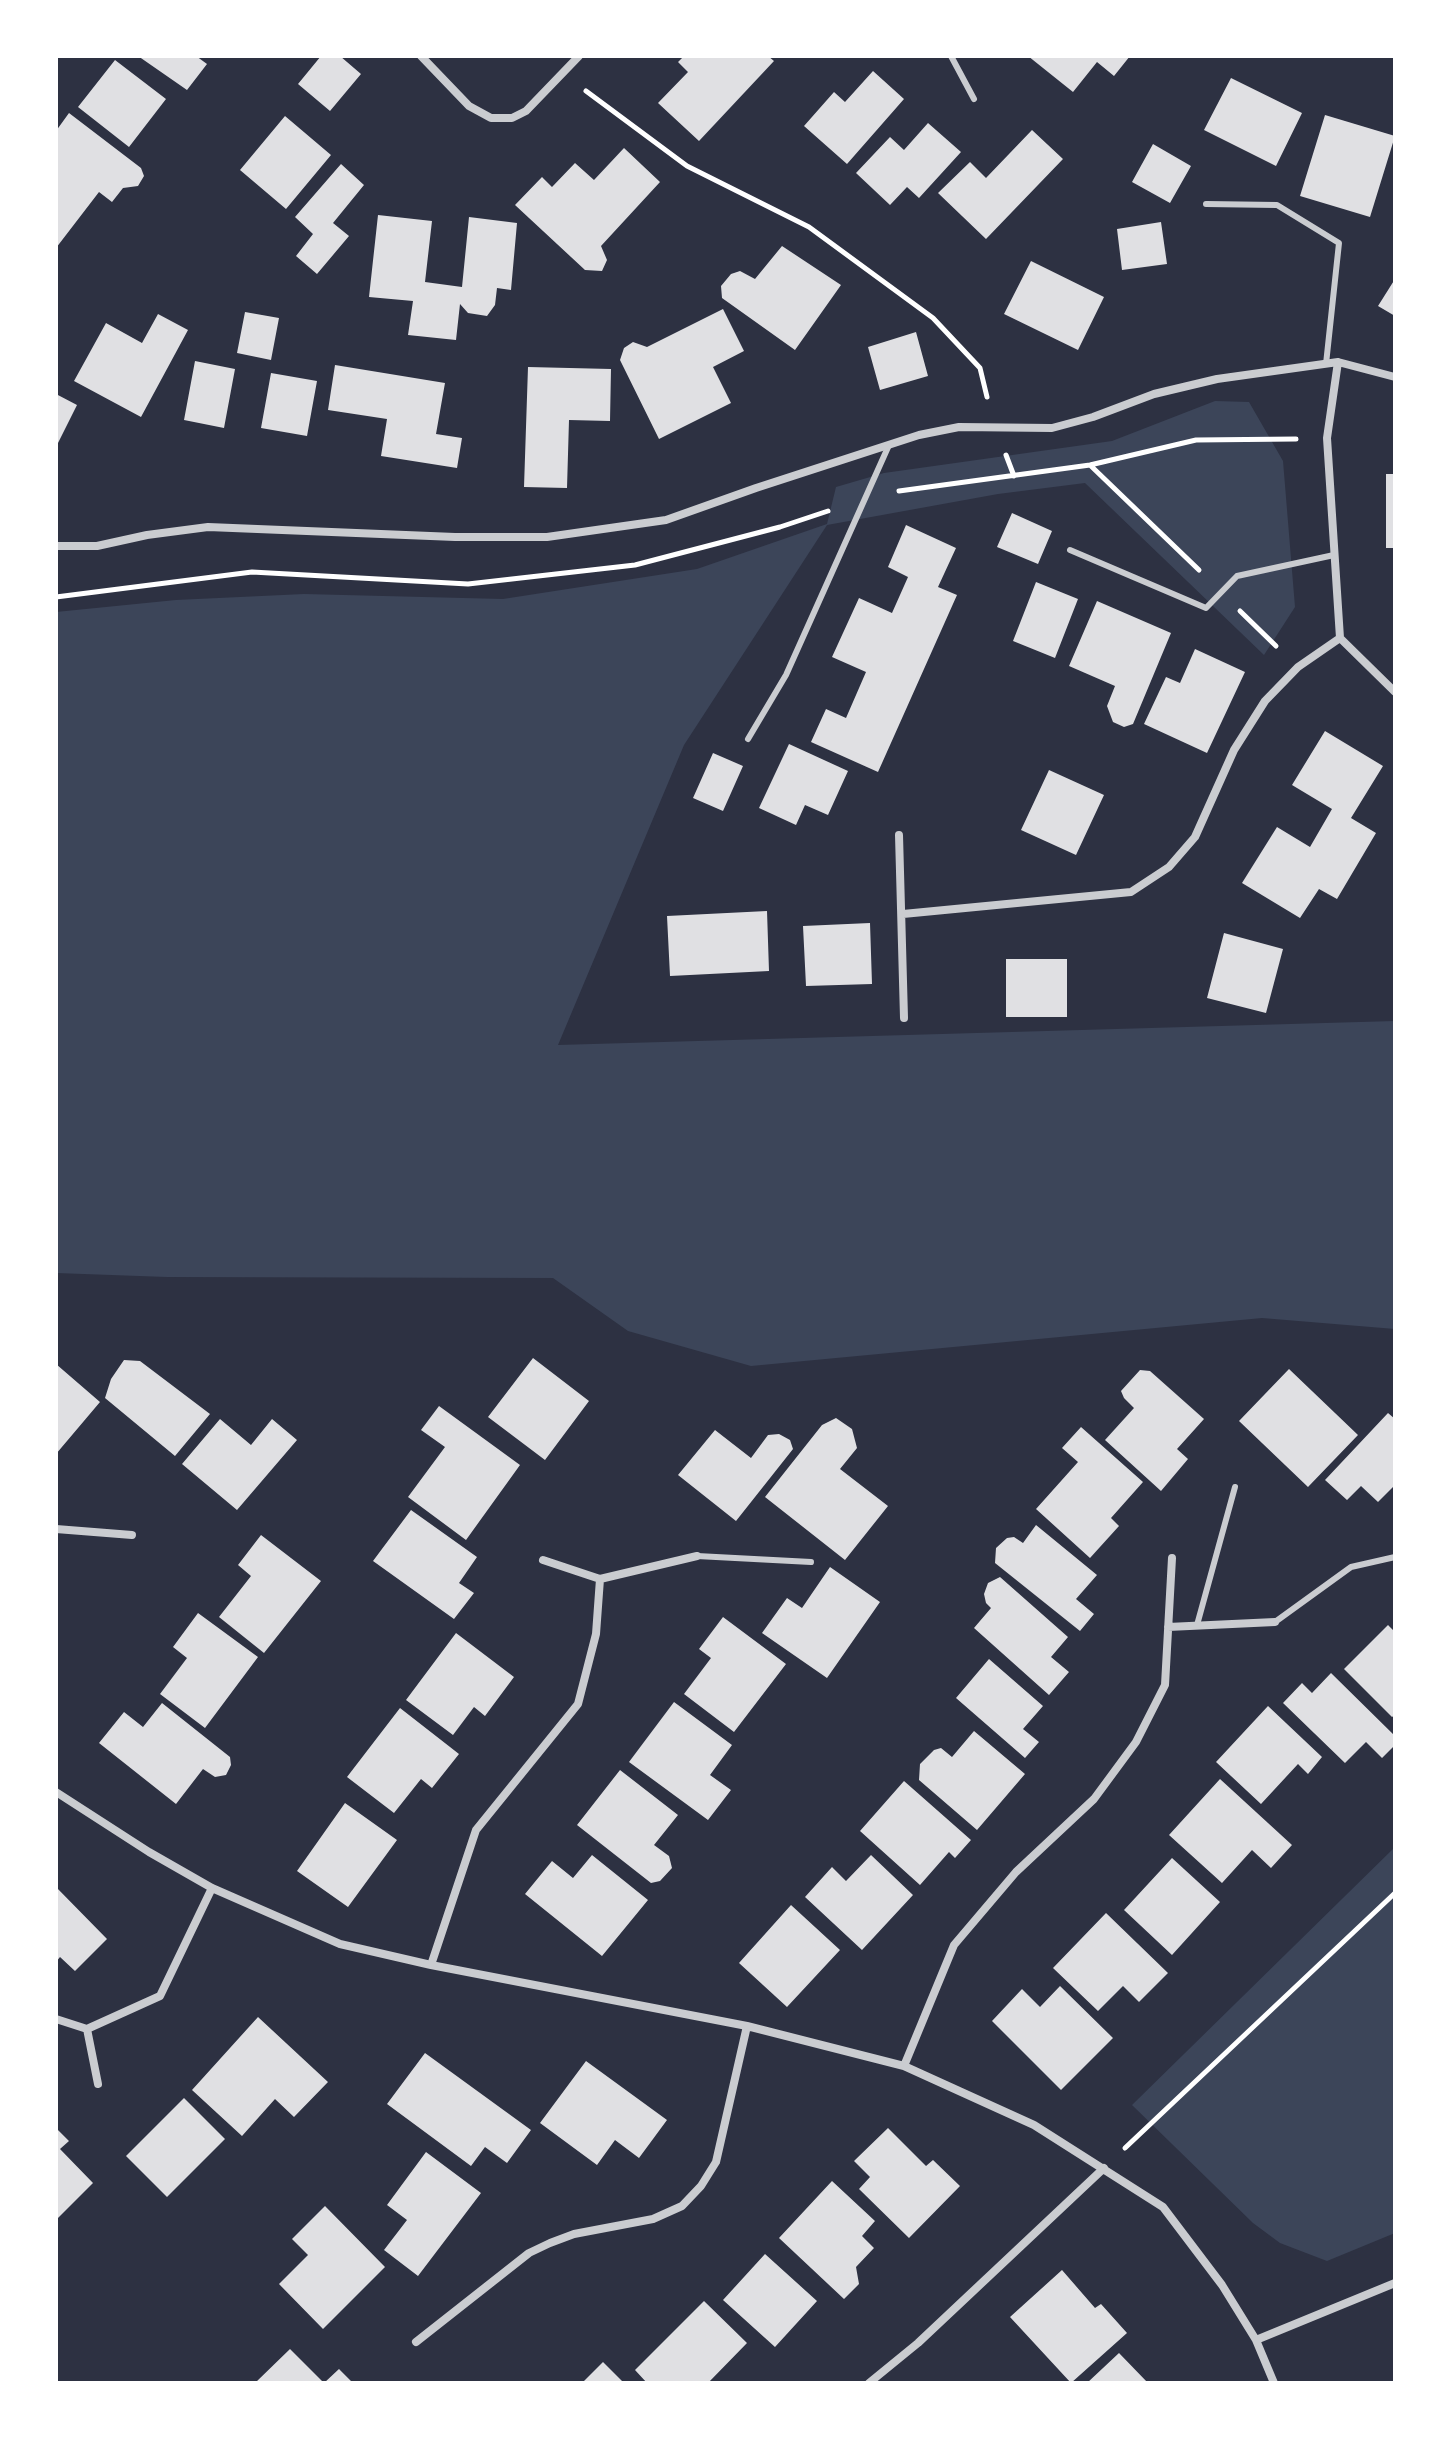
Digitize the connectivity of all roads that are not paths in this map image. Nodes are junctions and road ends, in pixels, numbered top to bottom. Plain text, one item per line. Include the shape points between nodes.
1 (421, 56) edge
2 (579, 56) edge
3 (951, 56) edge
4 (974, 99) dead end
5 (1206, 204) dead end
6 (1338, 362) junction
7 (1326, 364) junction
8 (1395, 377) edge
9 (889, 445) junction
10 (56, 546) edge
11 (1070, 550) dead end
12 (1334, 555) junction
13 (1340, 638) junction
14 (1395, 692) edge
15 (748, 739) dead end
16 (899, 835) dead end
17 (903, 914) junction
18 (904, 1018) dead end
19 (1235, 1487) dead end
20 (56, 1529) edge
21 (132, 1535) dead end
22 (697, 1556) joint
23 (1395, 1557) edge
24 (1172, 1558) dead end
25 (543, 1560) dead end
26 (811, 1562) dead end
27 (600, 1579) junction
28 (1275, 1622) joint
29 (1197, 1625) junction
30 (1168, 1627) junction
31 (56, 1792) edge
32 (212, 1888) junction
33 (431, 1965) junction
34 (56, 2019) edge
35 (747, 2026) junction
36 (87, 2029) junction
37 (904, 2066) junction
38 (98, 2084) dead end
39 (1104, 2168) junction
40 (1395, 2283) edge
41 (1256, 2340) junction
42 (416, 2342) dead end
43 (869, 2383) edge
44 (1274, 2383) edge

1 - 2 street via 469,106 491,118 512,118 526,111
3 - 4 lane
5 - 7 lane via 1277,205 1339,243
6 - 7 street
6 - 8 street
6 - 12 street via 1327,438
7 - 9 street via 1191,385 1052,428 959,427
9 - 10 street via 666,520 547,537 208,527 97,546
9 - 15 lane via 786,675
11 - 12 lane via 1206,608 1237,576
12 - 13 street
13 - 14 street
13 - 17 street via 1298,667 1265,701 1234,750 1195,837 1169,867 1131,892
16 - 17 street
17 - 18 street
19 - 29 lane
20 - 21 street
22 - 26 lane
22 - 27 street
23 - 28 lane via 1351,1567
24 - 30 street
25 - 27 street
27 - 33 street via 596,1634 578,1704 476,1830
28 - 29 street
29 - 30 street
30 - 37 street via 1165,1685 1136,1742 1094,1799 1016,1872 954,1945
31 - 32 street
32 - 33 street via 340,1944
32 - 36 street via 160,1996
33 - 35 street
34 - 36 street
35 - 37 street
35 - 42 street via 716,2162 682,2206 653,2219 574,2234 529,2253
36 - 38 street
37 - 39 street via 1034,2125
39 - 41 street via 1163,2207
39 - 43 street
40 - 41 street
41 - 44 street

